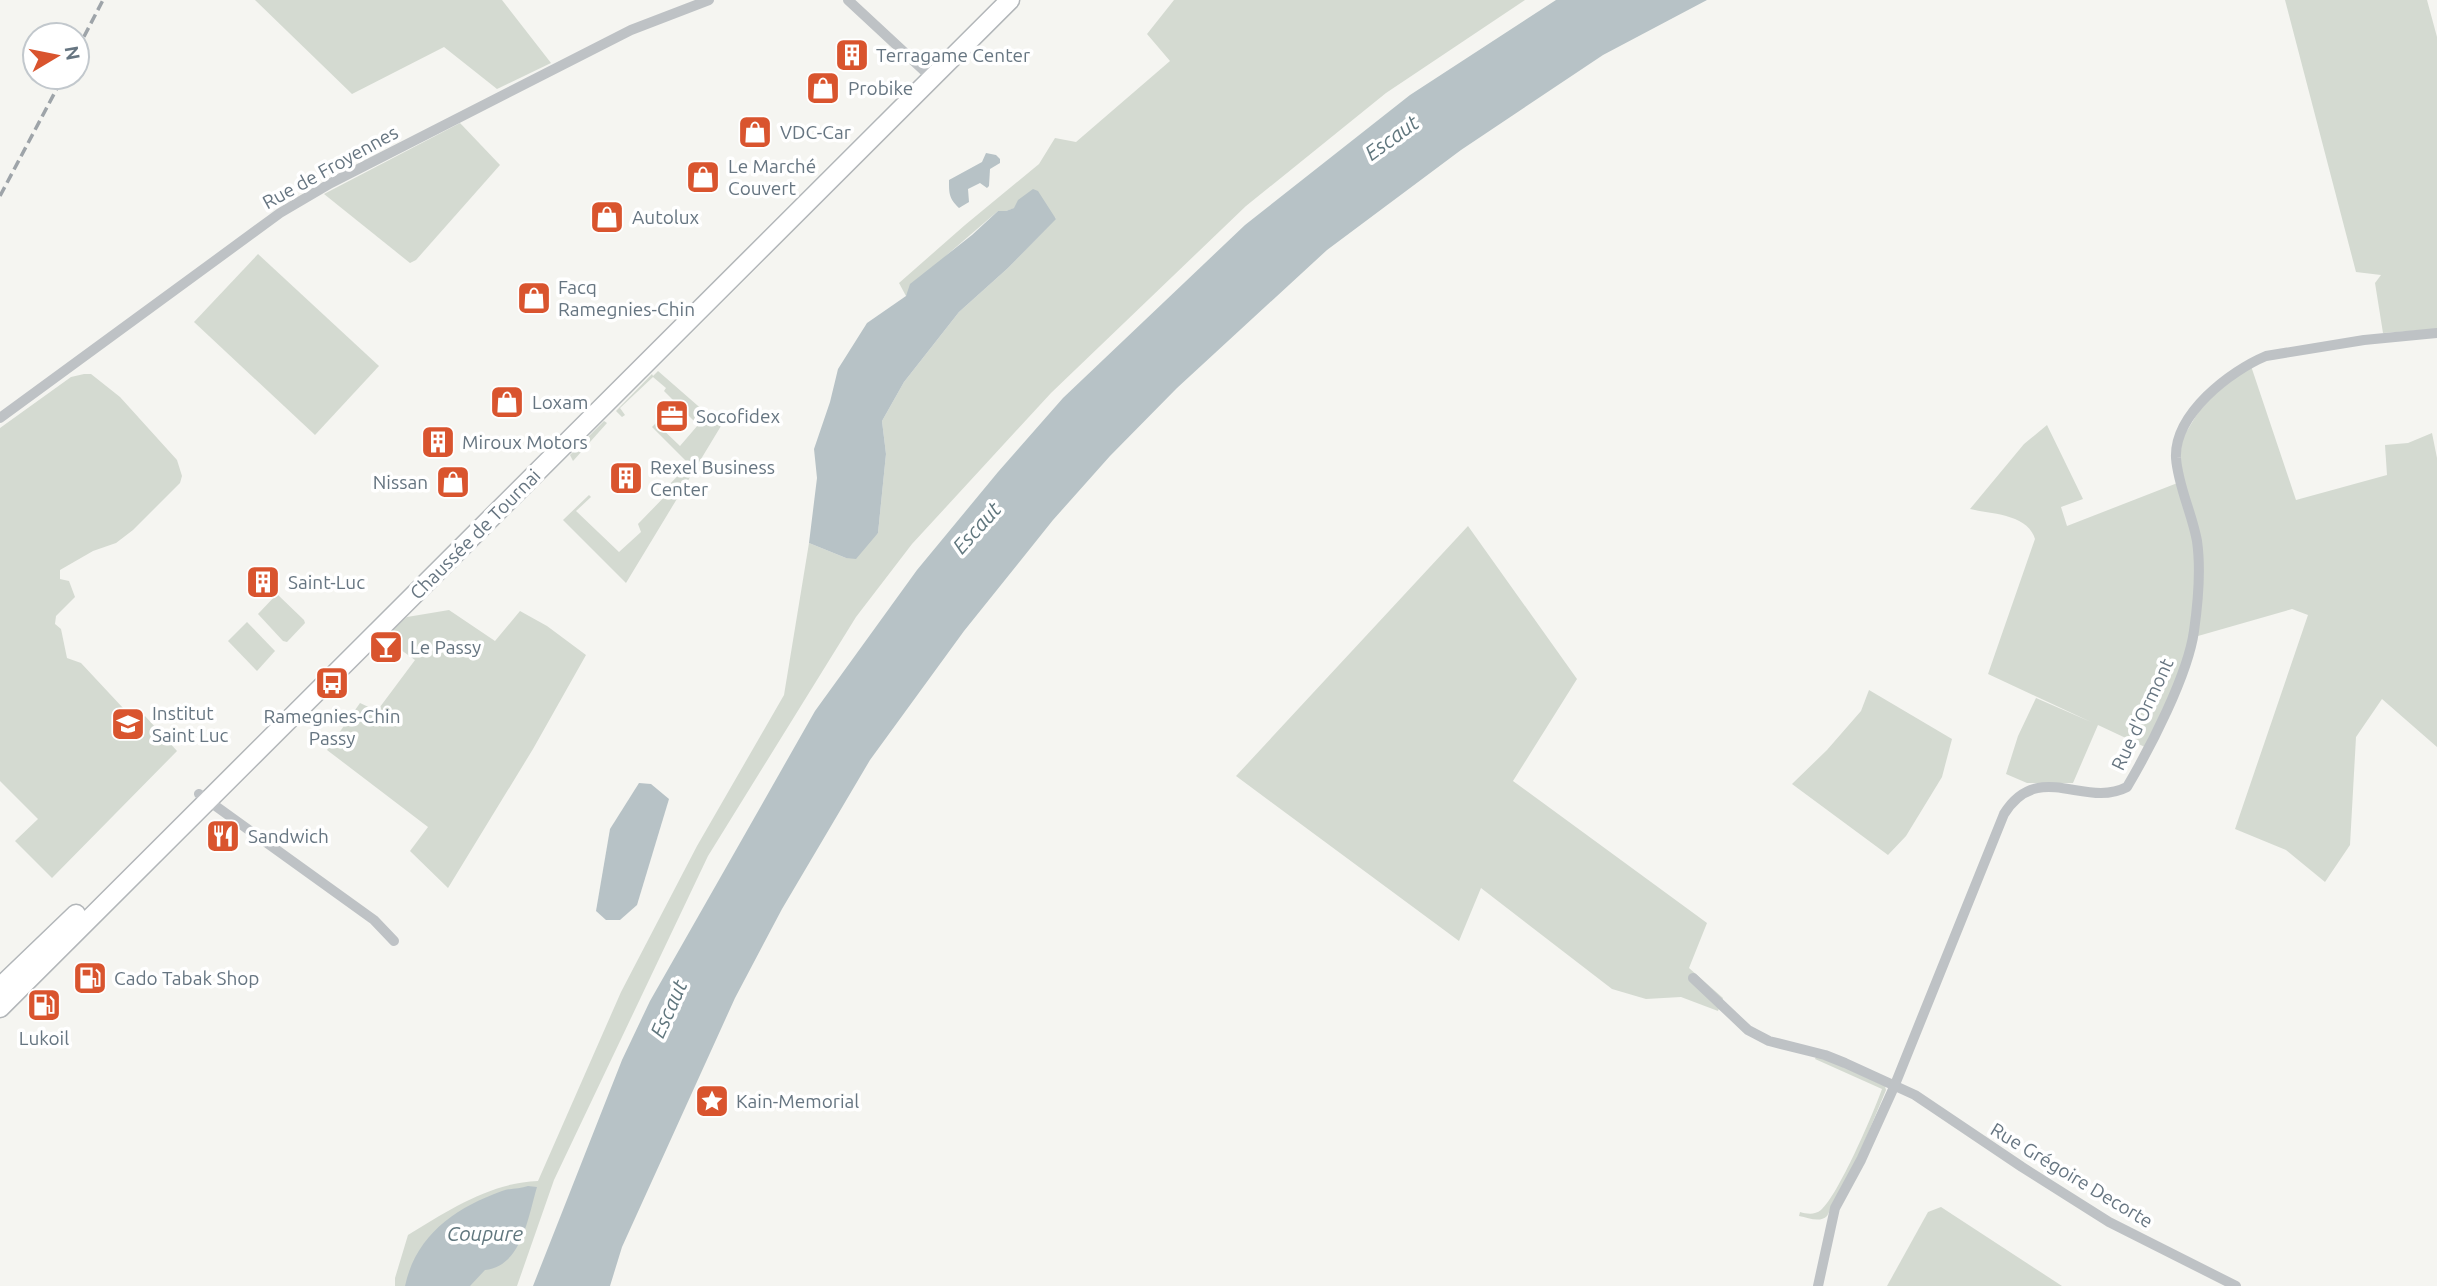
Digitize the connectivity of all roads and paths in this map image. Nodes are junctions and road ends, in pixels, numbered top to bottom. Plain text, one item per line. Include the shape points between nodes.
1 (709, 0) edge
2 (848, 0) edge
3 (995, 0) edge
4 (1010, 0) edge
5 (928, 75) junction
6 (2437, 333) edge
7 (0, 418) edge
8 (204, 799) junction
9 (394, 941) dead end
10 (1693, 978) dead end
11 (0, 987) edge
12 (0, 1008) edge
13 (1894, 1087) junction
14 (1818, 1286) edge
15 (2236, 1286) edge

1 - 7 street, Rue de Froyennes via 631,30 280,213
2 - 5 street
3 - 5 main road, Chaussée de Tournai
4 - 5 main road, Chaussée de Tournai
5 - 8 main road, Chaussée de Tournai
6 - 13 street, Rue d'Ormont via 2266,356 2224,379 2186,423 2176,458 2196,540 2198,573 2194,632 2182,673 2127,787 2105,792 2035,788 2024,791 2004,814
8 - 9 street via 374,920
8 - 11 main road, Chaussée de Tournai
8 - 12 main road, Chaussée de Tournai
10 - 13 street, Rue Grégoire Decorte via 1759,1037 1825,1055
13 - 14 street, Rue d'Ormont via 1835,1208
13 - 15 street, Rue Grégoire Decorte via 1915,1095 2109,1222

